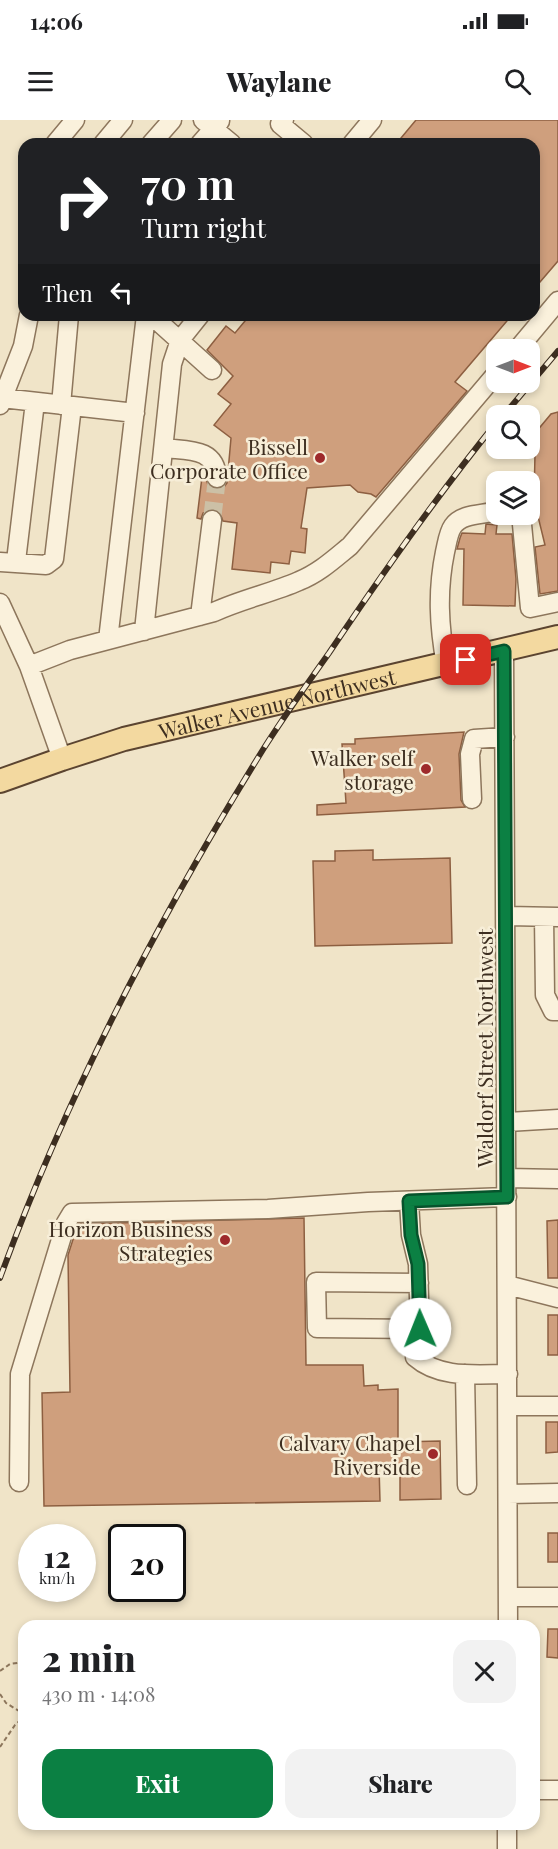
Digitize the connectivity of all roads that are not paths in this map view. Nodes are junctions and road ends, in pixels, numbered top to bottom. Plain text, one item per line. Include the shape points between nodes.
1 (75, 120) edge
2 (123, 120) edge
3 (172, 120) edge
4 (284, 120) edge
5 (372, 120) edge
6 (213, 123) edge
7 (61, 138) edge
8 (108, 138) edge
9 (156, 138) edge
10 (204, 138) edge
11 (227, 138) edge
12 (297, 138) edge
13 (357, 138) edge
14 (558, 301) edge
15 (28, 321) edge
16 (69, 321) edge
17 (153, 321) edge
18 (159, 321) edge
19 (195, 321) edge
20 (527, 339) edge
21 (180, 340) junction
22 (212, 370) dead end
23 (486, 386) edge
24 (1, 402) edge
25 (35, 402) junction
26 (67, 406) junction
27 (135, 413) junction
28 (164, 448) junction
29 (217, 478) tunnel mouth
30 (486, 513) edge
31 (212, 520) tunnel mouth
32 (522, 525) edge
33 (8, 562) edge
34 (558, 602) edge
35 (0, 603) edge
36 (200, 616) junction
37 (144, 631) junction
38 (558, 637) edge
39 (108, 640) junction
40 (504, 651) junction
41 (446, 664) junction
42 (30, 666) junction
43 (505, 737) junction
44 (62, 759) junction
45 (0, 782) edge
46 (472, 799) dead end
47 (506, 916) junction
48 (551, 917) edge
49 (558, 1011) edge
50 (558, 1119) edge
51 (507, 1122) junction
52 (507, 1178) junction
53 (558, 1179) edge
54 (507, 1197) junction
55 (409, 1201) junction
56 (419, 1283) junction
57 (507, 1285) junction
58 (558, 1298) edge
59 (420, 1329) junction
60 (465, 1374) junction
61 (508, 1374) junction
62 (508, 1406) junction
63 (558, 1406) edge
64 (19, 1482) dead end
65 (467, 1485) dead end
66 (558, 1493) edge
67 (508, 1494) junction
68 (508, 1597) junction
69 (558, 1597) edge
70 (508, 1620) edge
71 (540, 1790) edge
72 (558, 1790) edge
73 (507, 1830) edge
74 (507, 1849) edge

1 - 7 street
2 - 8 street
3 - 9 street
4 - 12 street via 280,124
5 - 13 street
6 - 10 street
6 - 11 street
14 - 20 street
15 - 24 street via 23,346
16 - 26 street
17 - 27 street
18 - 21 street
19 - 21 street
21 - 22 street
21 - 28 street via 172,364
23 - 36 street via 350,546 325,567 300,581
24 - 25 street
25 - 26 street
25 - 33 street
26 - 27 street
26 - 33 street via 54,559 46,565
27 - 39 street
28 - 29 street via 203,454 213,462
28 - 37 street
30 - 41 street via 463,518 453,525 448,536 439,605
31 - 36 street
32 - 34 street via 530,608
35 - 42 street
36 - 37 street
37 - 39 street
38 - 40 main road, Walker Avenue Northwest
39 - 42 street
40 - 41 main road, Walker Avenue Northwest
40 - 43 street, Waldorf Street Northwest
41 - 44 main road, Walker Avenue Northwest via 124,739
42 - 44 street
43 - 46 street via 474,739 470,754
43 - 47 street, Waldorf Street Northwest
44 - 45 main road, Walker Avenue Northwest
47 - 48 street
47 - 51 street, Waldorf Street Northwest
48 - 49 street via 545,995 553,1011
50 - 51 street
51 - 52 street, Waldorf Street Northwest
52 - 53 street
52 - 54 street, Waldorf Street Northwest
54 - 55 street
54 - 57 street, Waldorf Street Northwest
55 - 56 street
55 - 64 street via 72,1213 20,1374
56 - 59 street
56 - 59 street via 316,1282 317,1328
57 - 58 street
57 - 61 street, Waldorf Street Northwest
59 - 60 street via 415,1357 442,1372
60 - 61 street
60 - 65 street
61 - 62 street, Waldorf Street Northwest
62 - 63 street
62 - 67 street, Waldorf Street Northwest
66 - 67 street
67 - 68 street, Waldorf Street Northwest
68 - 69 street
68 - 70 street, Waldorf Street Northwest
71 - 72 street
73 - 74 street

